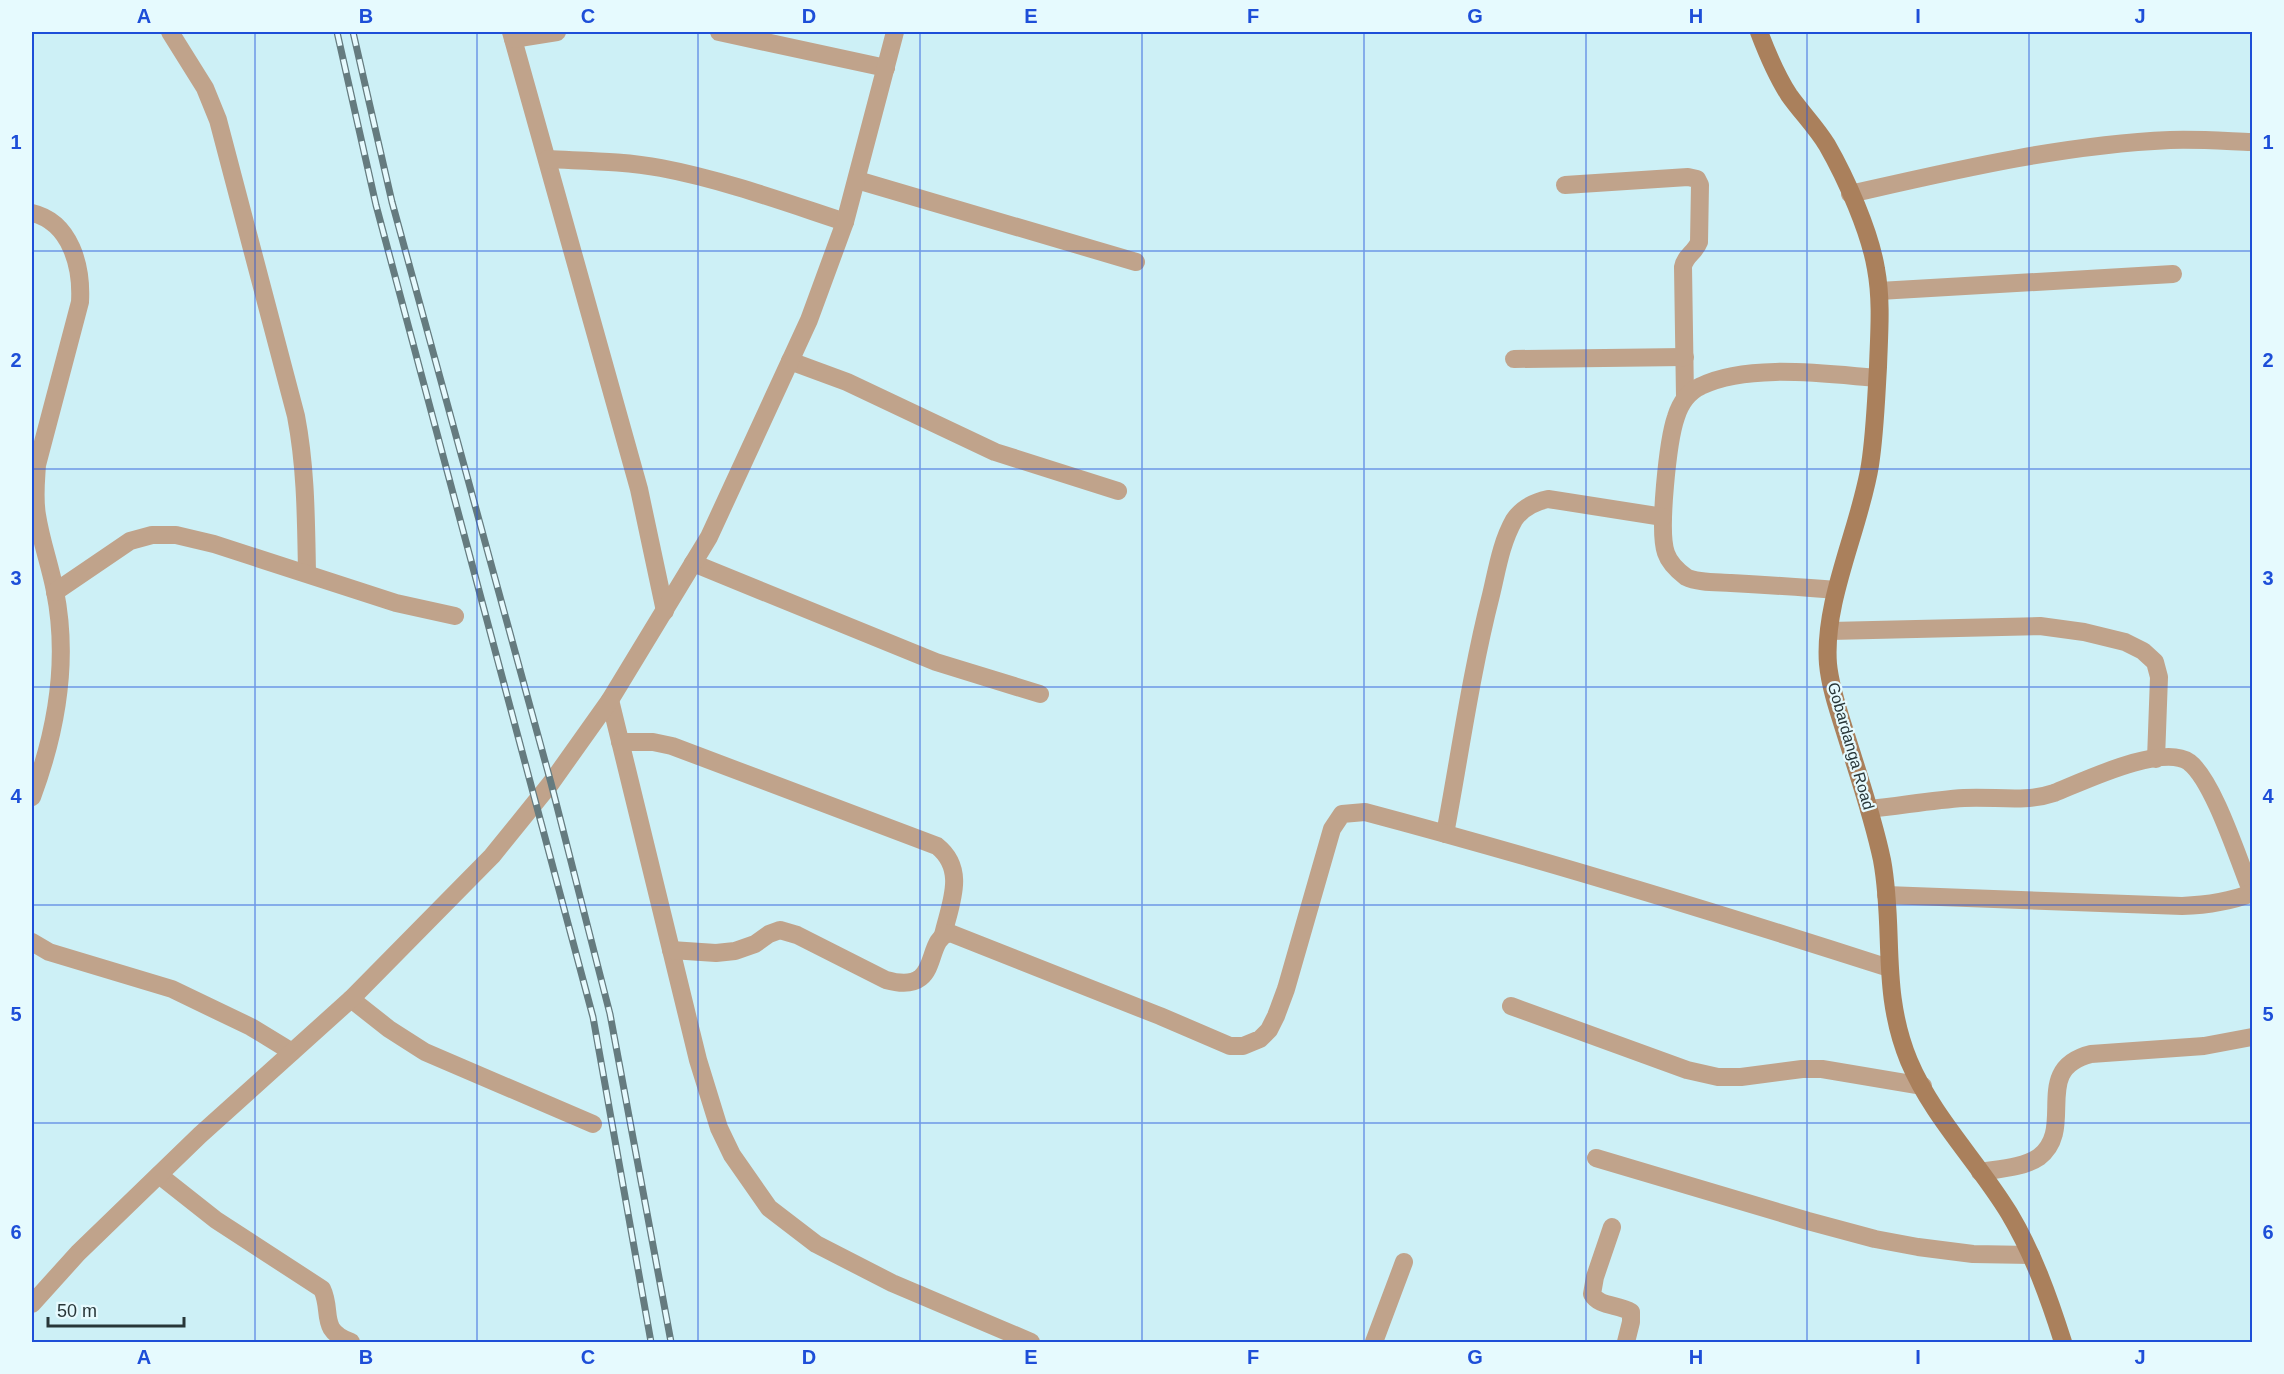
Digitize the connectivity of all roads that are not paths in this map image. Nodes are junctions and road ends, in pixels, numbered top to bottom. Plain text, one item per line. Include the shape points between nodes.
1 (170, 32) edge
2 (557, 32) edge
3 (719, 32) edge
4 (895, 32) edge
5 (1759, 32) edge
6 (512, 35) edge
7 (886, 68) junction
8 (2253, 142) edge
9 (547, 159) junction
10 (857, 180) junction
11 (1565, 184) dead end
12 (1850, 194) junction
13 (32, 213) edge
14 (845, 222) junction
15 (1136, 262) dead end
16 (2172, 274) dead end
17 (1879, 291) junction
18 (1684, 357) junction
19 (1514, 359) dead end
20 (790, 361) junction
21 (1877, 378) junction
22 (1685, 397) junction
23 (1118, 490) dead end
24 (1663, 517) junction
25 (693, 563) junction
26 (307, 573) junction
27 (1836, 590) junction
28 (55, 592) junction
29 (665, 610) junction
30 (455, 616) dead end
31 (1830, 631) junction
32 (1040, 694) dead end
33 (610, 700) junction
34 (620, 742) junction
35 (2156, 759) junction
36 (32, 796) edge
37 (1869, 809) junction
38 (1445, 834) junction
39 (2252, 893) edge
40 (1886, 895) junction
41 (943, 935) junction
42 (32, 942) edge
43 (671, 950) junction
44 (1889, 968) junction
45 (351, 999) junction
46 (1511, 1006) dead end
47 (2253, 1037) edge
48 (292, 1052) junction
49 (1923, 1086) junction
50 (593, 1124) dead end
51 (1596, 1158) dead end
52 (1980, 1172) junction
53 (159, 1175) junction
54 (1612, 1227) dead end
55 (2031, 1255) junction
56 (1404, 1262) dead end
57 (32, 1304) edge
58 (351, 1342) edge
59 (1031, 1342) edge
60 (1374, 1342) edge
61 (1626, 1342) edge
62 (2063, 1342) edge

1 - 26 street via 205,88 218,120 296,416 303,449
2 - 6 street
3 - 7 street
4 - 7 street
5 - 12 main road, Gobardanga Road via 1788,93 1825,142
6 - 9 street
7 - 10 street
8 - 12 street via 2171,140 2054,152
9 - 14 street via 660,168 748,190
9 - 29 street via 639,489
10 - 14 street
10 - 15 street
11 - 18 street via 1697,179 1701,234 1697,248 1684,260 1683,267
12 - 17 main road, Gobardanga Road via 1869,242
13 - 28 street via 56,225 67,239 81,285 37,473 37,514
14 - 20 street
16 - 17 street
17 - 21 main road, Gobardanga Road
18 - 19 street
18 - 22 street
20 - 23 street via 847,382 995,452
20 - 25 street via 710,537
21 - 22 street via 1785,371 1752,374 1701,386
21 - 27 main road, Gobardanga Road via 1865,490
22 - 24 street via 1672,433
24 - 27 street via 1666,554 1676,569 1689,578
24 - 38 street via 1548,500 1535,502 1515,519 1503,543 1484,623
25 - 29 street
25 - 32 street via 936,662
26 - 28 street via 214,544 153,534 130,541
26 - 30 street via 396,603
27 - 31 main road, Gobardanga Road
28 - 36 street via 61,654 58,703 54,730
29 - 33 street
31 - 35 street via 2040,626 2125,642 2155,662 2159,677
31 - 37 main road, Gobardanga Road via 1828,663 1832,684
33 - 34 street
33 - 45 street via 551,783 492,856
34 - 41 street via 672,746 937,846 947,854 955,876
34 - 43 street
35 - 37 street via 2126,764 2037,797 1961,798
35 - 39 street via 2188,761 2199,774 2215,801
37 - 40 main road, Gobardanga Road
38 - 41 street via 1365,812 1342,814 1332,829 1276,1016 1260,1039 1243,1046 1230,1046 959,936
38 - 44 street via 1536,858
39 - 40 street via 2207,905 2182,906
40 - 44 main road, Gobardanga Road
41 - 43 street via 928,970 909,983 886,980 780,930 735,951
42 - 48 street via 49,952 172,989 251,1027
43 - 59 street via 719,1128 732,1155 768,1208 835,1254 892,1283
44 - 49 main road, Gobardanga Road via 1898,1030
45 - 48 street
45 - 50 street via 425,1052
46 - 49 street via 1687,1070 1718,1077 1822,1069
47 - 52 street via 2204,1046 2077,1057 2061,1073 2050,1144 2038,1157 2022,1164
48 - 53 street
49 - 52 main road, Gobardanga Road
51 - 55 street via 1875,1239 1973,1254
52 - 55 main road, Gobardanga Road via 2009,1213
53 - 57 street
53 - 58 street via 216,1220 322,1289 332,1330
54 - 61 street via 1592,1294 1598,1301 1631,1312
55 - 62 main road, Gobardanga Road
56 - 60 street

